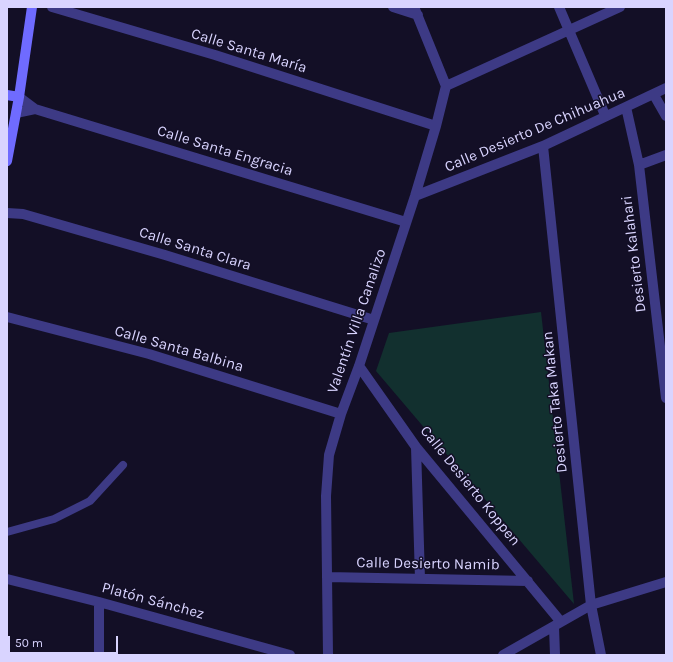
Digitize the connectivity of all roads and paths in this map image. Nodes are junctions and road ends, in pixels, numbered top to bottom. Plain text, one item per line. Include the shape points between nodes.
1 (32, 7) edge
2 (52, 7) edge
3 (393, 7) edge
4 (559, 7) edge
5 (620, 7) edge
6 (416, 11) edge
7 (568, 29) junction
8 (446, 86) junction
9 (666, 88) edge
10 (7, 95) edge
11 (654, 95) junction
12 (19, 97) junction
13 (626, 107) junction
14 (35, 109) junction
15 (11, 112) edge
16 (605, 115) junction
17 (666, 116) edge
18 (436, 126) junction
19 (543, 146) junction
20 (666, 154) edge
21 (7, 161) edge
22 (639, 165) junction
23 (415, 196) junction
24 (7, 213) edge
25 (406, 222) junction
26 (7, 317) edge
27 (374, 320) junction
28 (359, 366) junction
29 (666, 398) edge
30 (341, 414) junction
31 (416, 447) junction
32 (123, 465) dead end
33 (7, 532) edge
34 (327, 577) junction
35 (7, 578) edge
36 (420, 579) junction
37 (528, 581) junction
38 (666, 582) edge
39 (99, 602) junction
40 (591, 605) junction
41 (558, 624) junction
42 (99, 655) edge
43 (290, 655) edge
44 (328, 655) edge
45 (503, 655) edge
46 (555, 655) edge
47 (601, 655) edge

1 - 12 main road
2 - 18 street, Calle Santa María
3 - 6 street
4 - 7 street
5 - 7 street
6 - 8 street
7 - 8 street
7 - 16 street
8 - 18 street, Valentín Villa Canalizo
9 - 11 street, Calle Desierto De Chihuahua
10 - 12 main road
11 - 13 street, Calle Desierto De Chihuahua
11 - 17 street
12 - 14 street, Calle Santa Engracia
12 - 15 main road
13 - 16 street, Calle Desierto De Chihuahua
13 - 22 street, Desierto Kalahari
14 - 15 street, Calle Santa Engracia
14 - 25 street, Calle Santa Engracia
15 - 21 main road
16 - 19 street, Calle Desierto De Chihuahua
18 - 23 street, Valentín Villa Canalizo
19 - 23 street, Calle Desierto De Chihuahua
19 - 40 street, Desierto Taka Makan
20 - 22 street
22 - 29 street, Desierto Kalahari
23 - 25 street, Valentín Villa Canalizo
24 - 27 street, Calle Santa Clara via 23,214 165,255
25 - 27 street, Valentín Villa Canalizo
26 - 30 street, Calle Santa Balbina via 149,354
27 - 28 street, Valentín Villa Canalizo
28 - 30 street, Valentín Villa Canalizo
28 - 31 street, Calle Desierto Koppen
30 - 34 street, Valentín Villa Canalizo via 329,456 327,475
31 - 36 street
31 - 37 street, Calle Desierto Koppen
32 - 33 lane via 90,501 54,519
34 - 36 street, Calle Desierto Namib
34 - 44 street, Valentín Villa Canalizo
35 - 39 street, Platón Sánchez
36 - 37 street, Calle Desierto Namib
37 - 41 street, Calle Desierto Koppen
38 - 40 street
39 - 42 street
39 - 43 street, Platón Sánchez
40 - 41 street
40 - 47 street, Desierto Taka Makan
41 - 45 street
41 - 46 street

